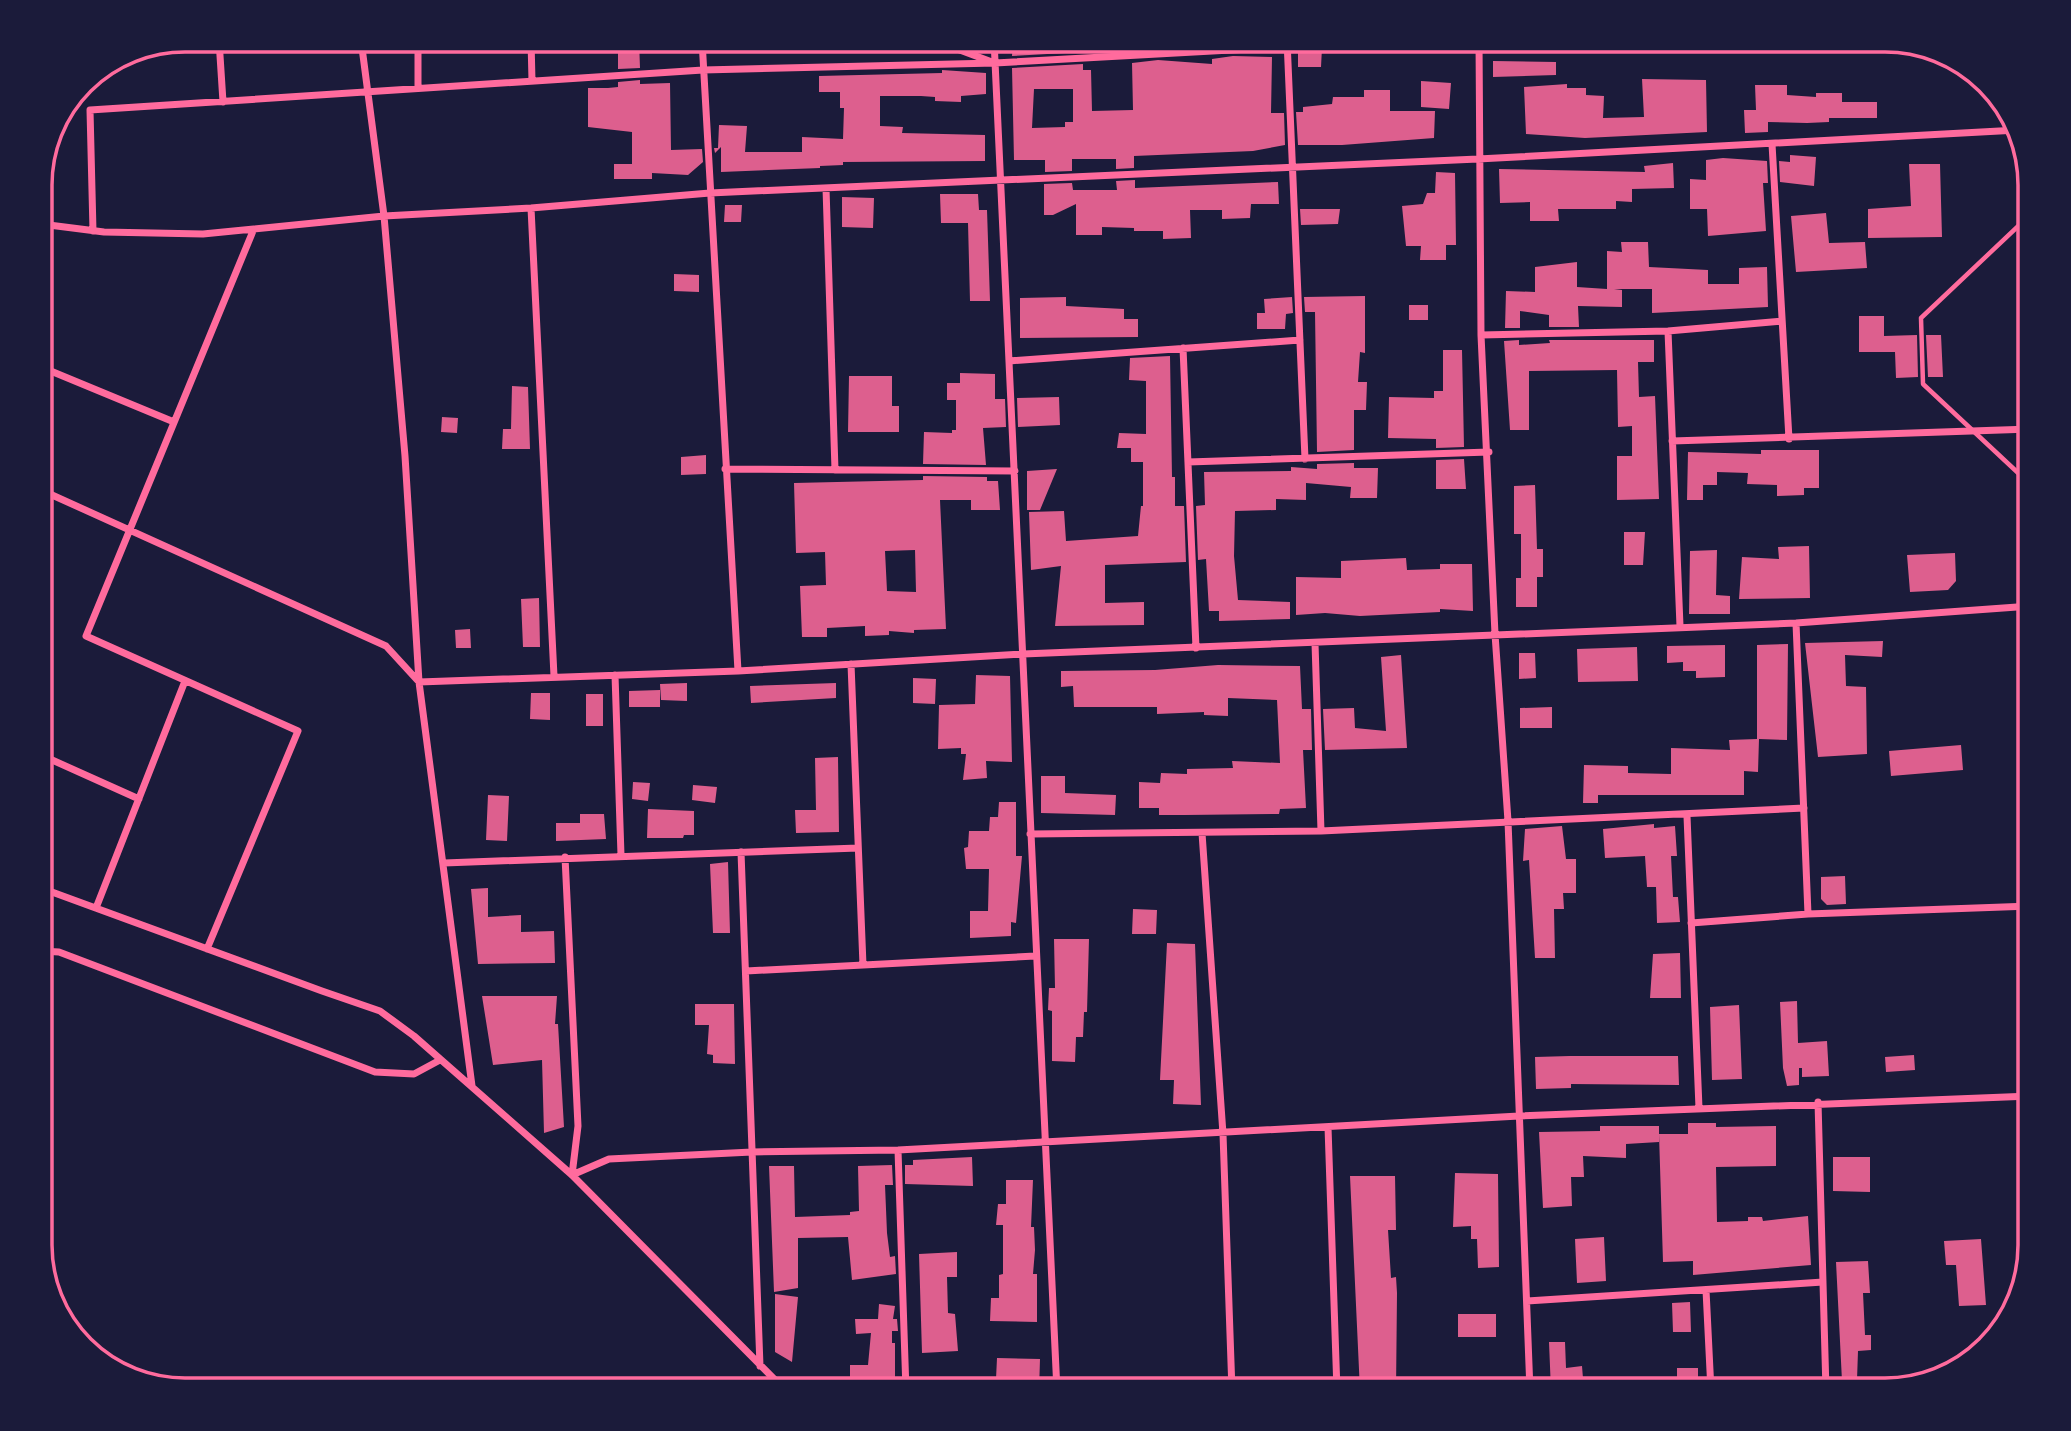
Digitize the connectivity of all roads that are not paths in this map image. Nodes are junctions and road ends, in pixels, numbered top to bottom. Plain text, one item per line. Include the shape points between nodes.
1 (1158, 52) edge
2 (1287, 52) edge
3 (1479, 52) edge
4 (220, 53) edge
5 (363, 53) edge
6 (418, 53) edge
7 (531, 53) edge
8 (702, 53) edge
9 (967, 53) edge
10 (995, 53) edge
11 (995, 63) junction
12 (703, 70) junction
13 (532, 81) junction
14 (418, 88) junction
15 (369, 94) junction
16 (222, 102) junction
17 (2007, 131) edge
18 (1772, 145) junction
19 (1478, 159) junction
20 (1292, 167) junction
21 (1000, 181) junction
22 (826, 188) junction
23 (710, 193) junction
24 (531, 208) junction
25 (384, 216) junction
26 (53, 226) edge
27 (2018, 227) edge
28 (93, 231) junction
29 (253, 231) junction
30 (1782, 321) junction
31 (1668, 331) junction
32 (1481, 335) junction
33 (1300, 340) junction
34 (1183, 348) junction
35 (1009, 361) junction
36 (53, 373) edge
37 (174, 422) junction
38 (2018, 430) edge
39 (1974, 432) junction
40 (1789, 439) junction
41 (1672, 441) junction
42 (1489, 452) junction
43 (1305, 459) junction
44 (1188, 462) junction
45 (725, 469) junction
46 (835, 470) junction
47 (1015, 471) junction
48 (2018, 473) edge
49 (53, 495) edge
50 (130, 529) junction
51 (2018, 607) edge
52 (1796, 623) junction
53 (1680, 626) junction
54 (1495, 634) junction
55 (1315, 643) junction
56 (1196, 648) junction
57 (1023, 654) junction
58 (851, 664) junction
59 (737, 671) junction
60 (615, 675) junction
61 (554, 676) junction
62 (185, 681) junction
63 (419, 682) junction
64 (53, 760) edge
65 (139, 799) junction
66 (1804, 808) junction
67 (1687, 816) junction
68 (1508, 821) junction
69 (1321, 831) junction
70 (1202, 833) junction
71 (1030, 834) junction
72 (858, 848) junction
73 (741, 852) junction
74 (621, 855) junction
75 (565, 857) junction
76 (444, 863) junction
77 (53, 892) edge
78 (2018, 906) edge
79 (96, 908) junction
80 (1808, 914) junction
81 (1691, 923) junction
82 (207, 949) junction
83 (53, 952) edge
84 (1035, 956) junction
85 (863, 965) junction
86 (746, 971) junction
87 (440, 1060) junction
88 (472, 1086) junction
89 (2018, 1096) edge
90 (1818, 1102) junction
91 (1699, 1108) junction
92 (1519, 1116) junction
93 (1328, 1127) junction
94 (1223, 1134) junction
95 (1046, 1141) junction
96 (898, 1150) junction
97 (752, 1152) junction
98 (572, 1175) junction
99 (1823, 1282) junction
100 (1706, 1290) junction
101 (1527, 1301) junction
102 (760, 1367) junction
103 (772, 1378) edge
104 (906, 1378) edge
105 (1057, 1378) edge
106 (1232, 1378) edge
107 (1337, 1378) edge
108 (1530, 1378) edge
109 (1710, 1378) edge
110 (1826, 1378) edge

1 - 11 street
2 - 20 street
3 - 19 street
4 - 16 street
5 - 15 street
6 - 14 street
7 - 13 street
8 - 12 street
9 - 11 street
10 - 11 street
11 - 12 street
11 - 21 street
12 - 13 street
12 - 23 street
13 - 14 street
14 - 15 street
15 - 16 street
15 - 25 street
16 - 28 street via 90,110
17 - 18 street
18 - 19 street
18 - 30 street
19 - 20 street
19 - 32 street
20 - 21 street
20 - 33 street
21 - 22 street
21 - 35 street
22 - 23 street
22 - 46 street
23 - 24 street
23 - 45 street
24 - 25 street
24 - 61 street
25 - 29 street
25 - 63 street
26 - 28 street
27 - 39 lane via 1921,318 1923,384
28 - 29 street
29 - 37 street
30 - 31 street
30 - 40 street
31 - 32 street
31 - 41 street
32 - 42 street
33 - 34 street
33 - 43 street
34 - 35 street
34 - 44 street
35 - 47 street
36 - 37 street
37 - 50 street
38 - 39 street
39 - 40 street
39 - 48 lane
40 - 41 street
41 - 53 street
42 - 43 street
42 - 54 street
43 - 44 street
44 - 56 street
45 - 46 street
45 - 59 street
46 - 47 street
47 - 57 street
49 - 50 street
50 - 62 street via 86,636
50 - 63 street via 386,646
51 - 52 street
52 - 53 street
52 - 66 street
53 - 54 street
54 - 55 street
54 - 68 street
55 - 56 street
55 - 69 street
56 - 57 street
57 - 58 street
57 - 71 street
58 - 59 street
58 - 72 street
59 - 60 street
60 - 61 street
60 - 74 street
61 - 63 street
62 - 65 street
62 - 82 street via 299,732
63 - 76 street
64 - 65 street
65 - 79 street
66 - 67 street
66 - 80 street
67 - 68 street
67 - 81 street
68 - 69 street
68 - 92 street
69 - 70 street
70 - 71 street
70 - 94 street
71 - 84 street
72 - 73 street
72 - 85 street
73 - 74 street
73 - 86 street
74 - 75 street
75 - 76 street
75 - 98 street via 578,1126
76 - 88 street
77 - 79 street
78 - 80 street
79 - 82 street
80 - 81 street
81 - 91 street
82 - 87 street via 371,1006
83 - 87 street via 374,1072 414,1074
84 - 85 street
84 - 95 street
85 - 86 street
86 - 97 street
87 - 88 street
88 - 98 street
89 - 90 street
90 - 91 street
90 - 99 street
91 - 92 street
92 - 93 street
92 - 101 street
93 - 94 street
93 - 107 street
94 - 95 street
94 - 106 street
95 - 96 street
95 - 105 street
96 - 97 street
96 - 104 street
97 - 98 street via 609,1159
97 - 102 street
98 - 102 street
99 - 100 street
99 - 110 street
100 - 101 street
100 - 109 street
101 - 108 street
102 - 103 street

